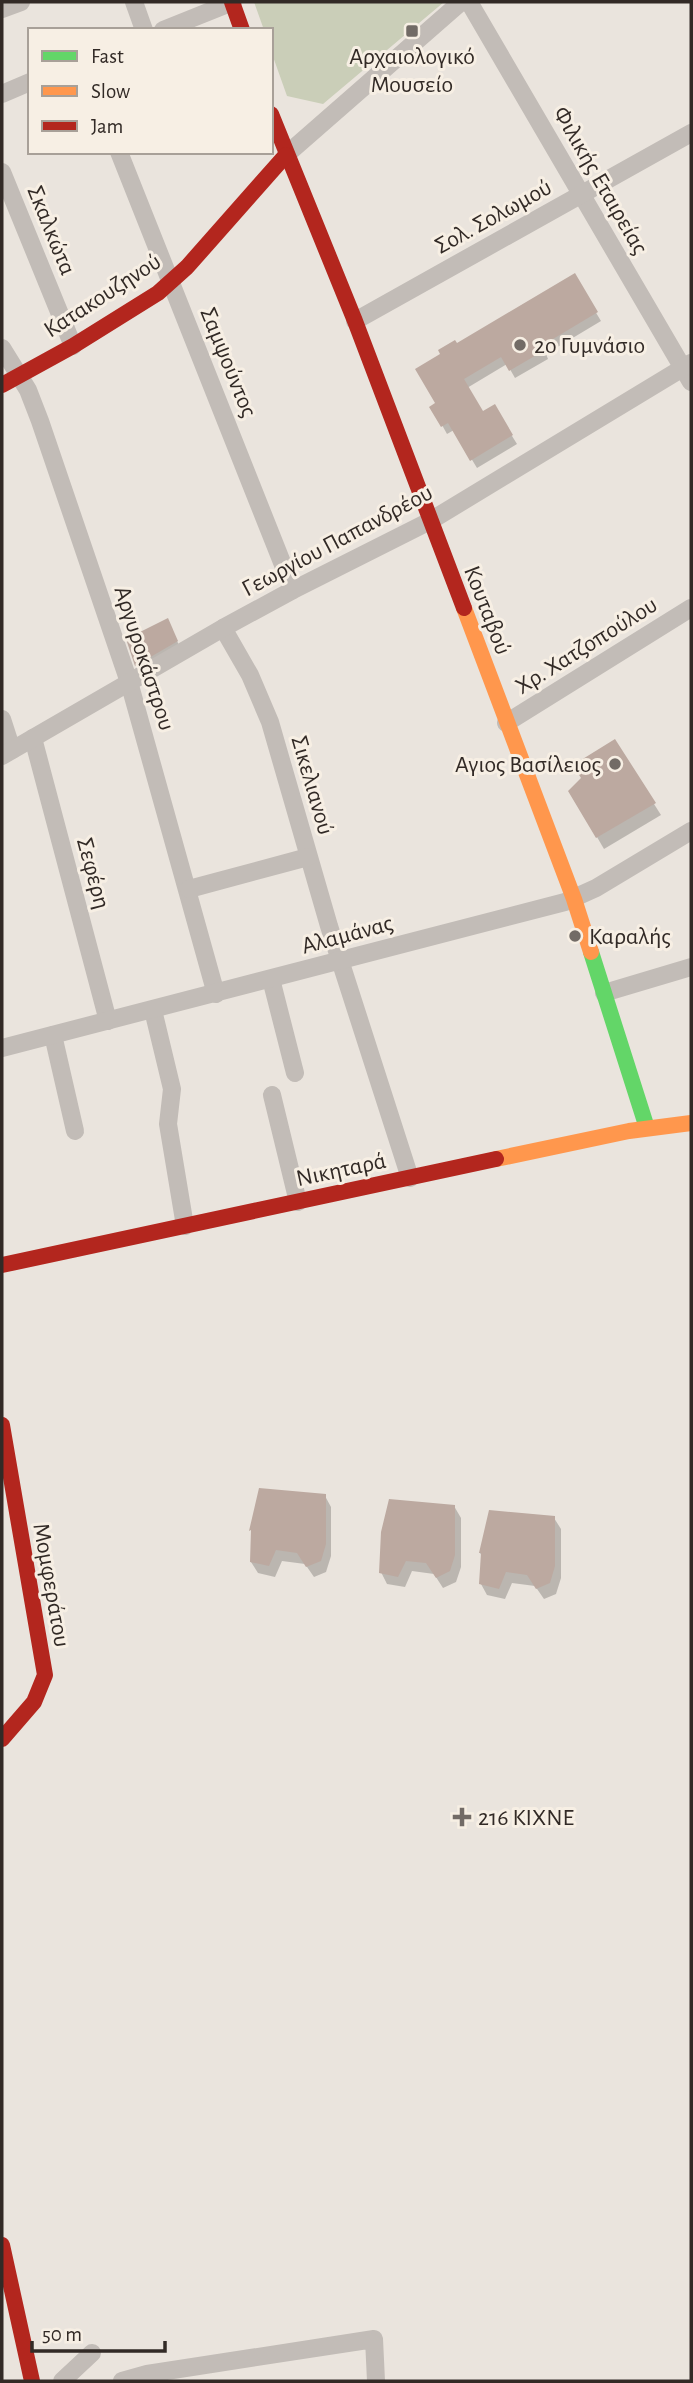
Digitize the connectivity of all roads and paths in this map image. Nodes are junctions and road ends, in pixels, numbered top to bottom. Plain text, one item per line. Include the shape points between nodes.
1 (21, 2) edge
2 (134, 2) edge
3 (233, 2) edge
4 (461, 2) edge
5 (469, 2) edge
6 (2, 9) edge
7 (143, 28) edge
8 (168, 28) edge
9 (241, 28) edge
10 (28, 83) edge
11 (2, 94) edge
12 (273, 119) edge
13 (691, 133) edge
14 (120, 154) edge
15 (286, 155) junction
16 (2, 172) edge
17 (581, 194) junction
18 (171, 281) junction
19 (355, 321) junction
20 (73, 346) junction
21 (2, 348) edge
22 (689, 371) edge
23 (19, 376) junction
24 (2, 385) edge
25 (430, 521) junction
26 (293, 590) junction
27 (691, 608) edge
28 (223, 628) junction
29 (129, 682) junction
30 (2, 719) edge
31 (506, 723) junction
32 (33, 738) junction
33 (7, 753) edge
34 (691, 831) edge
35 (309, 857) junction
36 (188, 889) junction
37 (574, 899) junction
38 (340, 961) junction
39 (691, 967) edge
40 (271, 979) junction
41 (216, 993) junction
42 (604, 993) junction
43 (153, 1010) junction
44 (108, 1021) junction
45 (53, 1035) junction
46 (2, 1048) edge
47 (295, 1073) dead end
48 (272, 1094) dead end
49 (691, 1123) edge
50 (647, 1128) junction
51 (75, 1131) dead end
52 (411, 1178) junction
53 (298, 1202) junction
54 (186, 1226) junction
55 (2, 1265) edge
56 (2, 1425) edge
57 (2, 1740) edge
58 (2, 2245) edge
59 (92, 2353) dead end
60 (148, 2378) edge
61 (32, 2381) edge
62 (62, 2381) edge
63 (122, 2381) edge
64 (376, 2381) edge

1 - 6 street
2 - 7 street
3 - 8 street
3 - 9 street
4 - 15 street, Κατακουζηνού
5 - 17 street, Φιλικής Εταιρείας
10 - 11 street
12 - 15 street, Κουταβού
13 - 17 street, Σολ. Σολωμού
14 - 18 street, Σαμψούντος
15 - 18 street, Κατακουζηνού
15 - 19 street, Κουταβού
16 - 20 street, Σκαλκώτα
17 - 19 street, Σολ. Σολωμού
17 - 22 street, Φιλικής Εταιρείας
18 - 20 street, Κατακουζηνού
18 - 26 street, Σαμψούντος
19 - 25 street, Κουταβού
20 - 23 street, Κατακουζηνού
21 - 23 street, Αργυροκάστρου
22 - 25 street, Γεωργίου Παπανδρέου
23 - 24 street, Κατακουζηνού
23 - 29 street, Αργυροκάστρου via 40,421
25 - 26 street, Γεωργίου Παπανδρέου
25 - 31 street, Κουταβού
26 - 28 street, Γεωργίου Παπανδρέου
27 - 31 street, Χρ. Χατζοπούλου
28 - 29 street, Γεωργίου Παπανδρέου
28 - 35 street, Σικελιανού via 270,722
29 - 32 street, Γεωργίου Παπανδρέου
29 - 36 street, Αργυροκάστρου
30 - 33 street
31 - 37 street, Κουταβού
32 - 33 street, Γεωργίου Παπανδρέου
32 - 44 street, Σεφέρη
34 - 37 street, Αλαμάνας
35 - 36 street
35 - 38 street, Σικελιανού
36 - 41 street, Αργυροκάστρου
37 - 38 street, Αλαμάνας
37 - 42 street, Κουταβού
38 - 40 street, Αλαμάνας
38 - 52 street, Σικελιανού
39 - 42 street
40 - 41 street, Αλαμάνας
40 - 47 street
41 - 43 street, Αλαμάνας
42 - 50 street, Κουταβού
43 - 44 street, Αλαμάνας
43 - 54 street via 172,1090 168,1124
44 - 45 street, Αλαμάνας
45 - 46 street, Αλαμάνας
45 - 51 street
48 - 53 street
49 - 50 street, Νικηταρά
50 - 52 street, Νικηταρά
52 - 53 street, Νικηταρά
53 - 54 street, Νικηταρά
54 - 55 street, Νικηταρά
56 - 57 street, Μομφεράτου via 45,1675 36,1699
58 - 61 street
59 - 62 street
60 - 63 street
60 - 64 street via 374,2339

